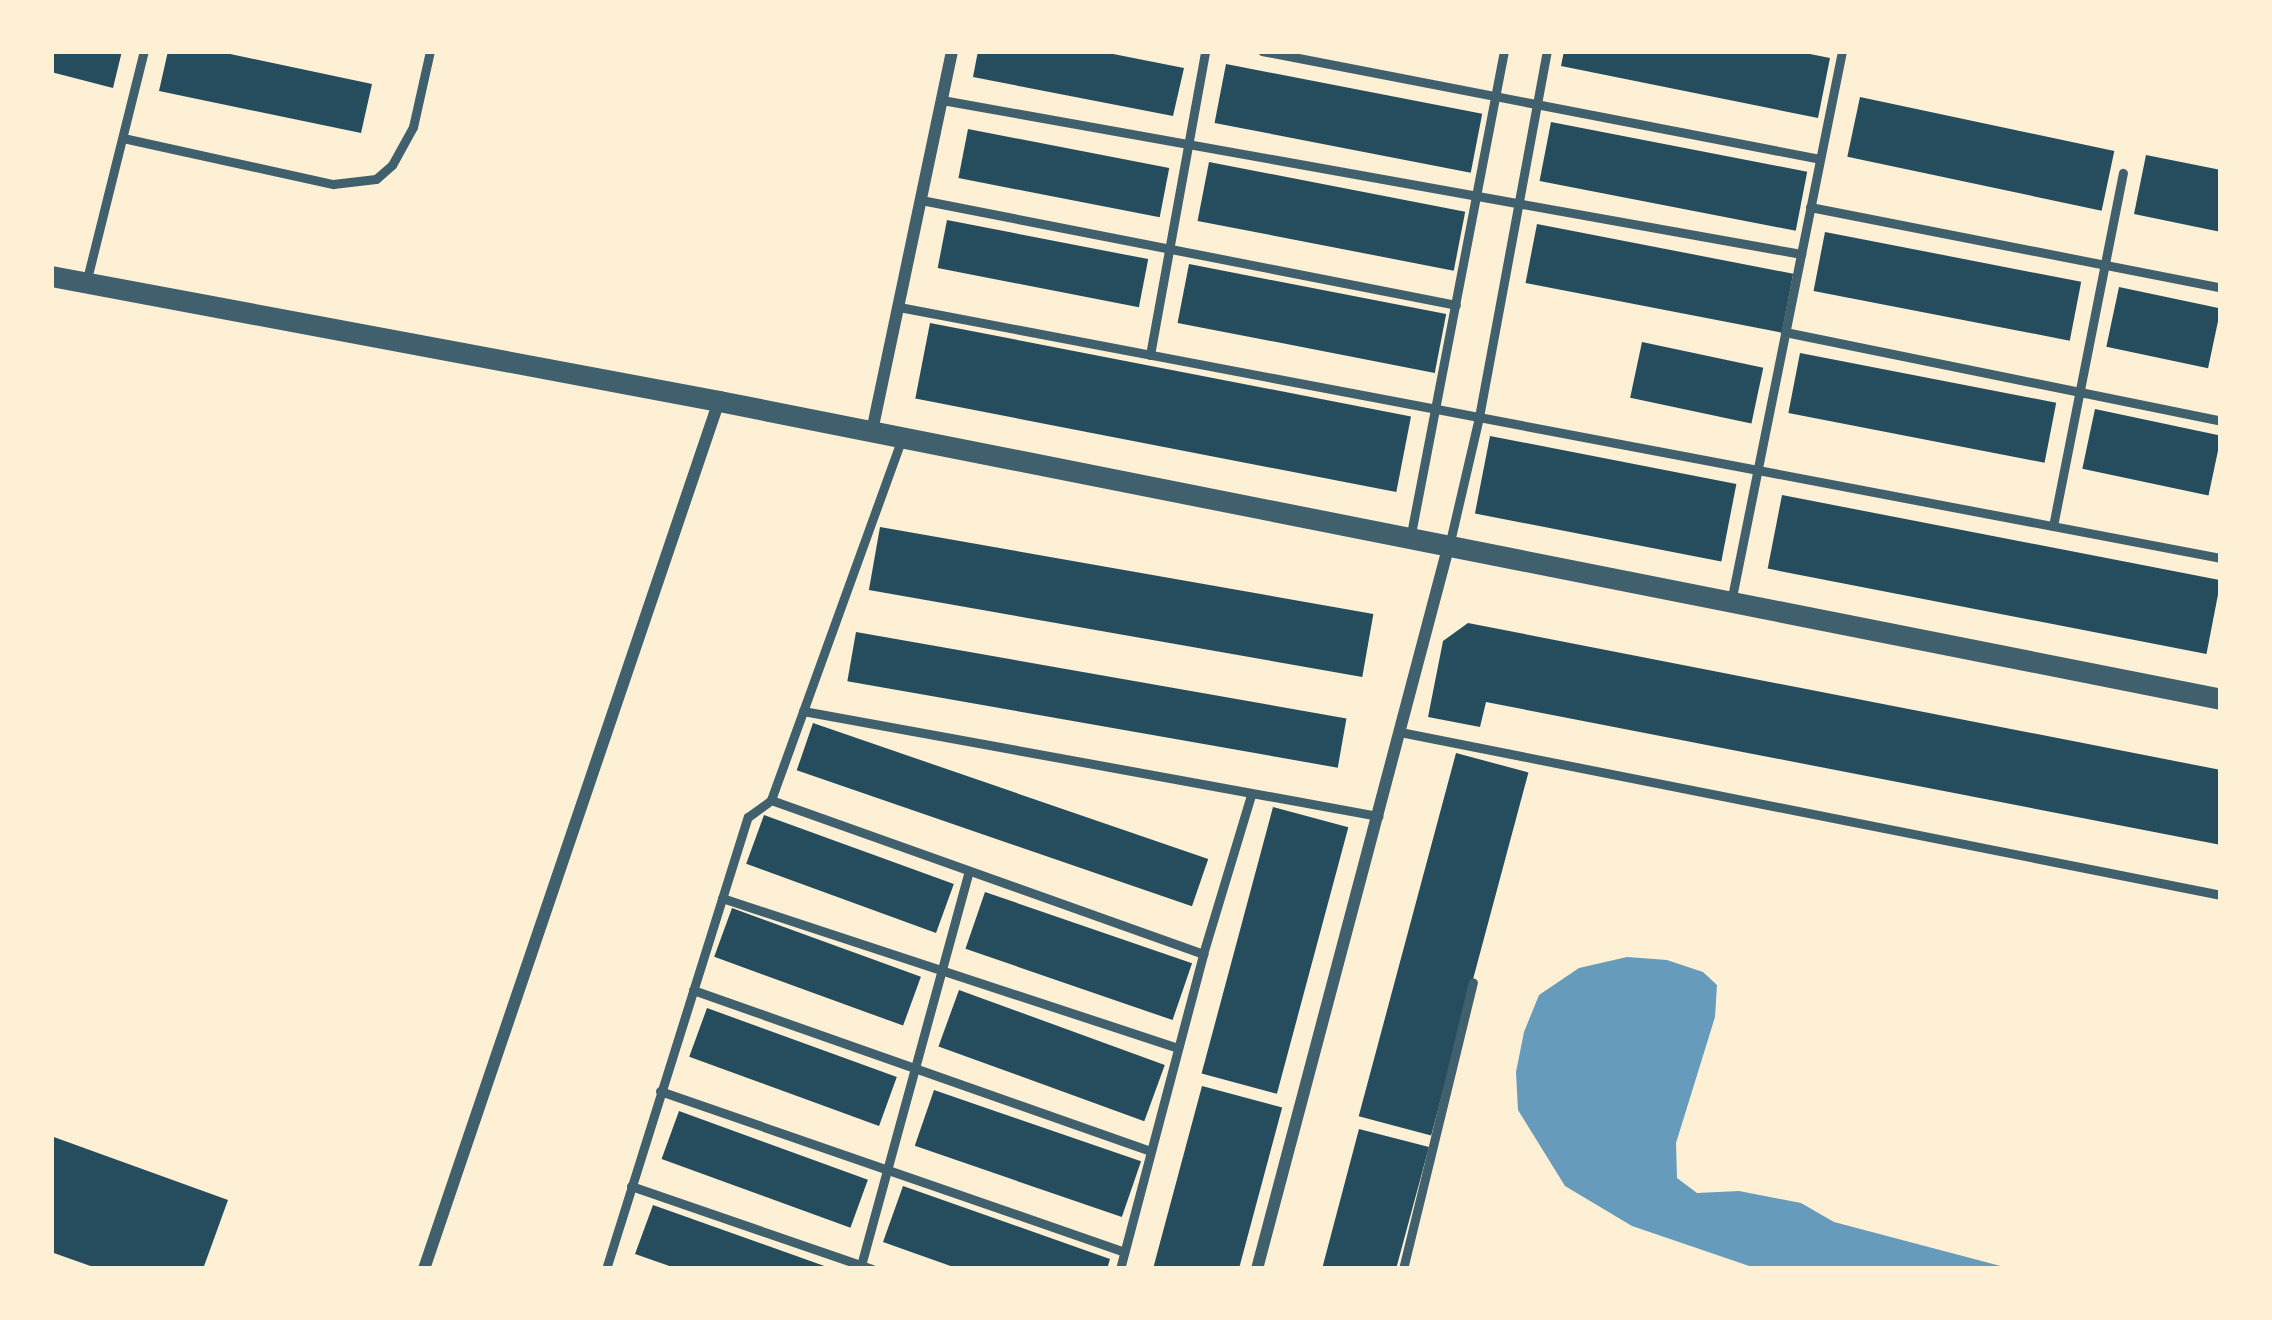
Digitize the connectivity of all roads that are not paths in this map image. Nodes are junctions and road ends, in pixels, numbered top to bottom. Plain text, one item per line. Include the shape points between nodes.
1 (144, 51) edge
2 (430, 51) edge
3 (952, 51) edge
4 (1204, 51) edge
5 (1262, 51) edge
6 (1504, 51) edge
7 (1547, 51) edge
8 (1842, 51) edge
9 (1496, 97) junction
10 (942, 100) junction
11 (1537, 104) junction
12 (123, 137) junction
13 (1188, 145) junction
14 (1820, 159) junction
15 (2123, 173) dead end
16 (1477, 196) junction
17 (921, 200) junction
18 (1518, 203) junction
19 (1810, 207) junction
20 (1170, 249) junction
21 (1801, 254) junction
22 (2105, 265) junction
23 (51, 276) edge
24 (86, 283) junction
25 (2221, 288) edge
26 (1456, 305) junction
27 (898, 308) junction
28 (1785, 332) junction
29 (1150, 355) junction
30 (2080, 392) junction
31 (719, 401) junction
32 (1436, 410) junction
33 (1479, 417) junction
34 (2221, 421) edge
35 (872, 431) junction
36 (902, 438) junction
37 (1757, 470) junction
38 (2053, 526) junction
39 (1410, 539) junction
40 (1448, 548) junction
41 (2221, 558) edge
42 (1731, 602) junction
43 (2221, 699) edge
44 (802, 711) junction
45 (1400, 733) junction
46 (1251, 795) junction
47 (771, 800) junction
48 (1378, 816) junction
49 (968, 874) junction
50 (2221, 896) edge
51 (722, 898) junction
52 (1203, 954) junction
53 (942, 971) junction
54 (1473, 982) dead end
55 (693, 989) junction
56 (1178, 1048) junction
57 (915, 1068) junction
58 (660, 1091) junction
59 (1151, 1151) junction
60 (887, 1169) junction
61 (631, 1186) junction
62 (1124, 1252) junction
63 (864, 1268) edge
64 (424, 1269) edge
65 (606, 1269) edge
66 (1120, 1269) edge
67 (1258, 1269) edge
68 (1403, 1269) edge

1 - 12 lane
2 - 12 lane via 413,127 376,178 333,184
3 - 10 street
4 - 13 lane
5 - 9 lane
6 - 9 lane
7 - 11 lane
8 - 14 lane
9 - 11 lane
9 - 16 lane
10 - 13 lane
10 - 17 street
11 - 14 lane
11 - 18 lane
12 - 24 lane
13 - 16 lane
13 - 20 lane
14 - 19 lane
15 - 22 lane
16 - 18 lane
16 - 26 lane
17 - 20 lane
17 - 27 street
18 - 21 lane
18 - 33 lane
19 - 21 lane
19 - 22 lane
20 - 26 lane
20 - 29 lane
21 - 28 lane
22 - 25 lane
22 - 30 lane
23 - 24 street
24 - 31 street
26 - 32 lane
27 - 29 lane
27 - 35 street
28 - 30 lane
28 - 37 lane
29 - 32 lane
30 - 34 lane
30 - 38 lane
31 - 35 street
31 - 64 street
32 - 33 lane
32 - 39 lane
33 - 37 lane
33 - 40 lane
35 - 36 street
36 - 39 street
36 - 44 lane
37 - 38 lane
37 - 42 lane
38 - 41 lane
39 - 40 street
40 - 42 street
40 - 45 street
42 - 43 street
44 - 46 lane
44 - 47 lane
45 - 48 street
45 - 50 lane
46 - 48 lane
46 - 52 lane
47 - 49 lane
47 - 51 lane via 748,817
48 - 67 street
49 - 52 lane
49 - 53 lane
51 - 53 lane
51 - 55 lane
52 - 56 lane
53 - 56 lane
53 - 57 lane
54 - 68 lane
55 - 57 lane
55 - 58 lane
56 - 59 lane
57 - 59 lane
57 - 60 lane
58 - 60 lane
58 - 61 lane
59 - 62 lane
60 - 62 lane
60 - 63 lane
61 - 63 lane
61 - 65 lane
62 - 66 lane

